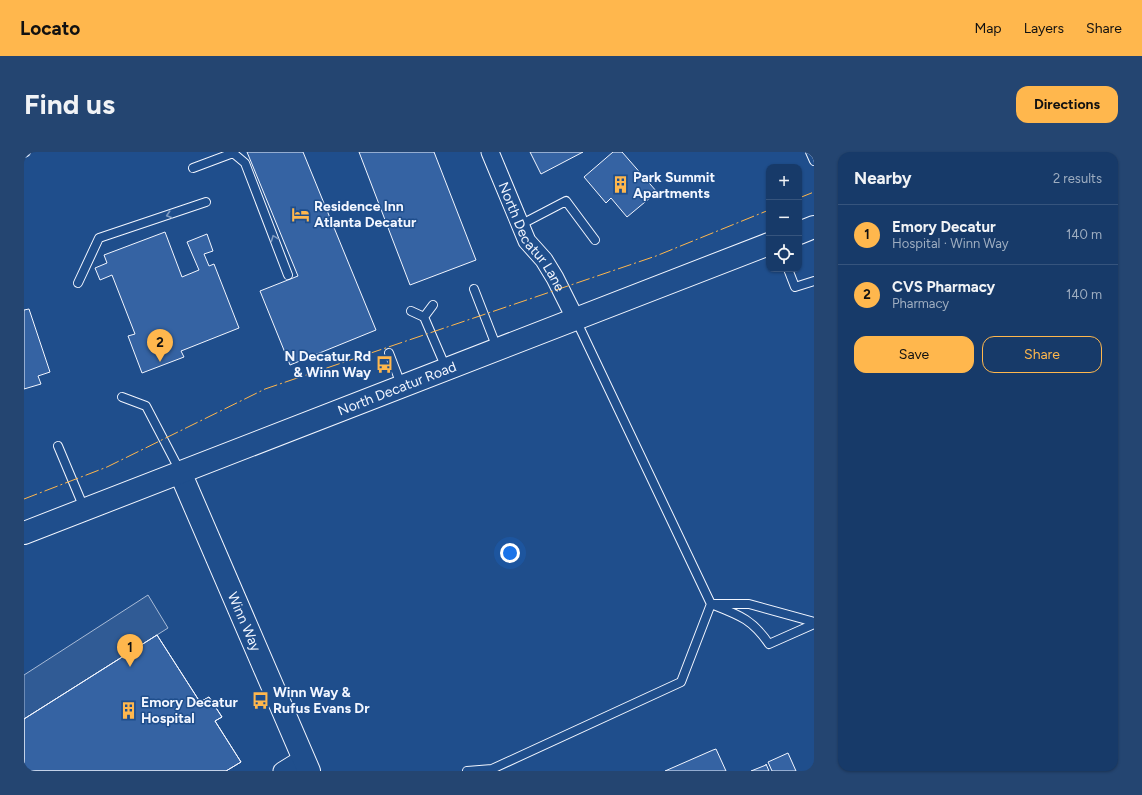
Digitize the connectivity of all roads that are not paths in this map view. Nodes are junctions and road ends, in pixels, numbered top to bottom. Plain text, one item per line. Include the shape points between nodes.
1 (490, 152) edge
2 (810, 152) edge
3 (814, 161) edge
4 (193, 168) dead end
5 (206, 202) dead end
6 (520, 225) junction
7 (814, 227) edge
8 (802, 232) edge
9 (595, 240) dead end
10 (766, 245) edge
11 (789, 272) edge
12 (288, 275) dead end
13 (814, 281) edge
14 (78, 283) dead end
15 (474, 289) dead end
16 (433, 305) dead end
17 (411, 311) dead end
18 (424, 318) junction
19 (576, 320) junction
20 (498, 350) junction
21 (389, 353) dead end
22 (447, 370) junction
23 (402, 387) junction
24 (122, 396) dead end
25 (58, 446) dead end
26 (180, 472) junction
27 (84, 509) junction
28 (24, 533) edge
29 (711, 604) junction
30 (814, 623) edge
31 (306, 764) edge
32 (491, 770) edge
33 (282, 771) edge
34 (467, 771) edge

1 - 6 street, North Decatur Lane
2 - 3 lane
12 -> 4 lane via 247,162 233,153
5 -> 14 lane via 99,238
6 - 9 lane via 566,201
6 - 19 street, North Decatur Lane via 527,241 544,260 555,278
7 - 8 main road
10 - 19 main road, North Decatur Road
11 - 13 lane via 795,287
15 - 20 lane
16 - 18 lane
17 - 18 lane
18 - 22 lane
19 - 20 main road, North Decatur Road
19 - 29 lane
20 - 22 main road, North Decatur Road
21 - 23 lane
22 - 23 main road, North Decatur Road
23 - 26 main road, North Decatur Road
24 - 26 lane via 146,406
25 - 27 lane
26 - 27 main road, North Decatur Road
26 - 31 main road, Winn Way
27 - 28 main road, North Decatur Road
29 - 30 lane via 749,604
29 - 30 lane via 741,616 759,629 769,644
29 - 32 lane via 681,682
31 - 33 street
32 - 34 lane

